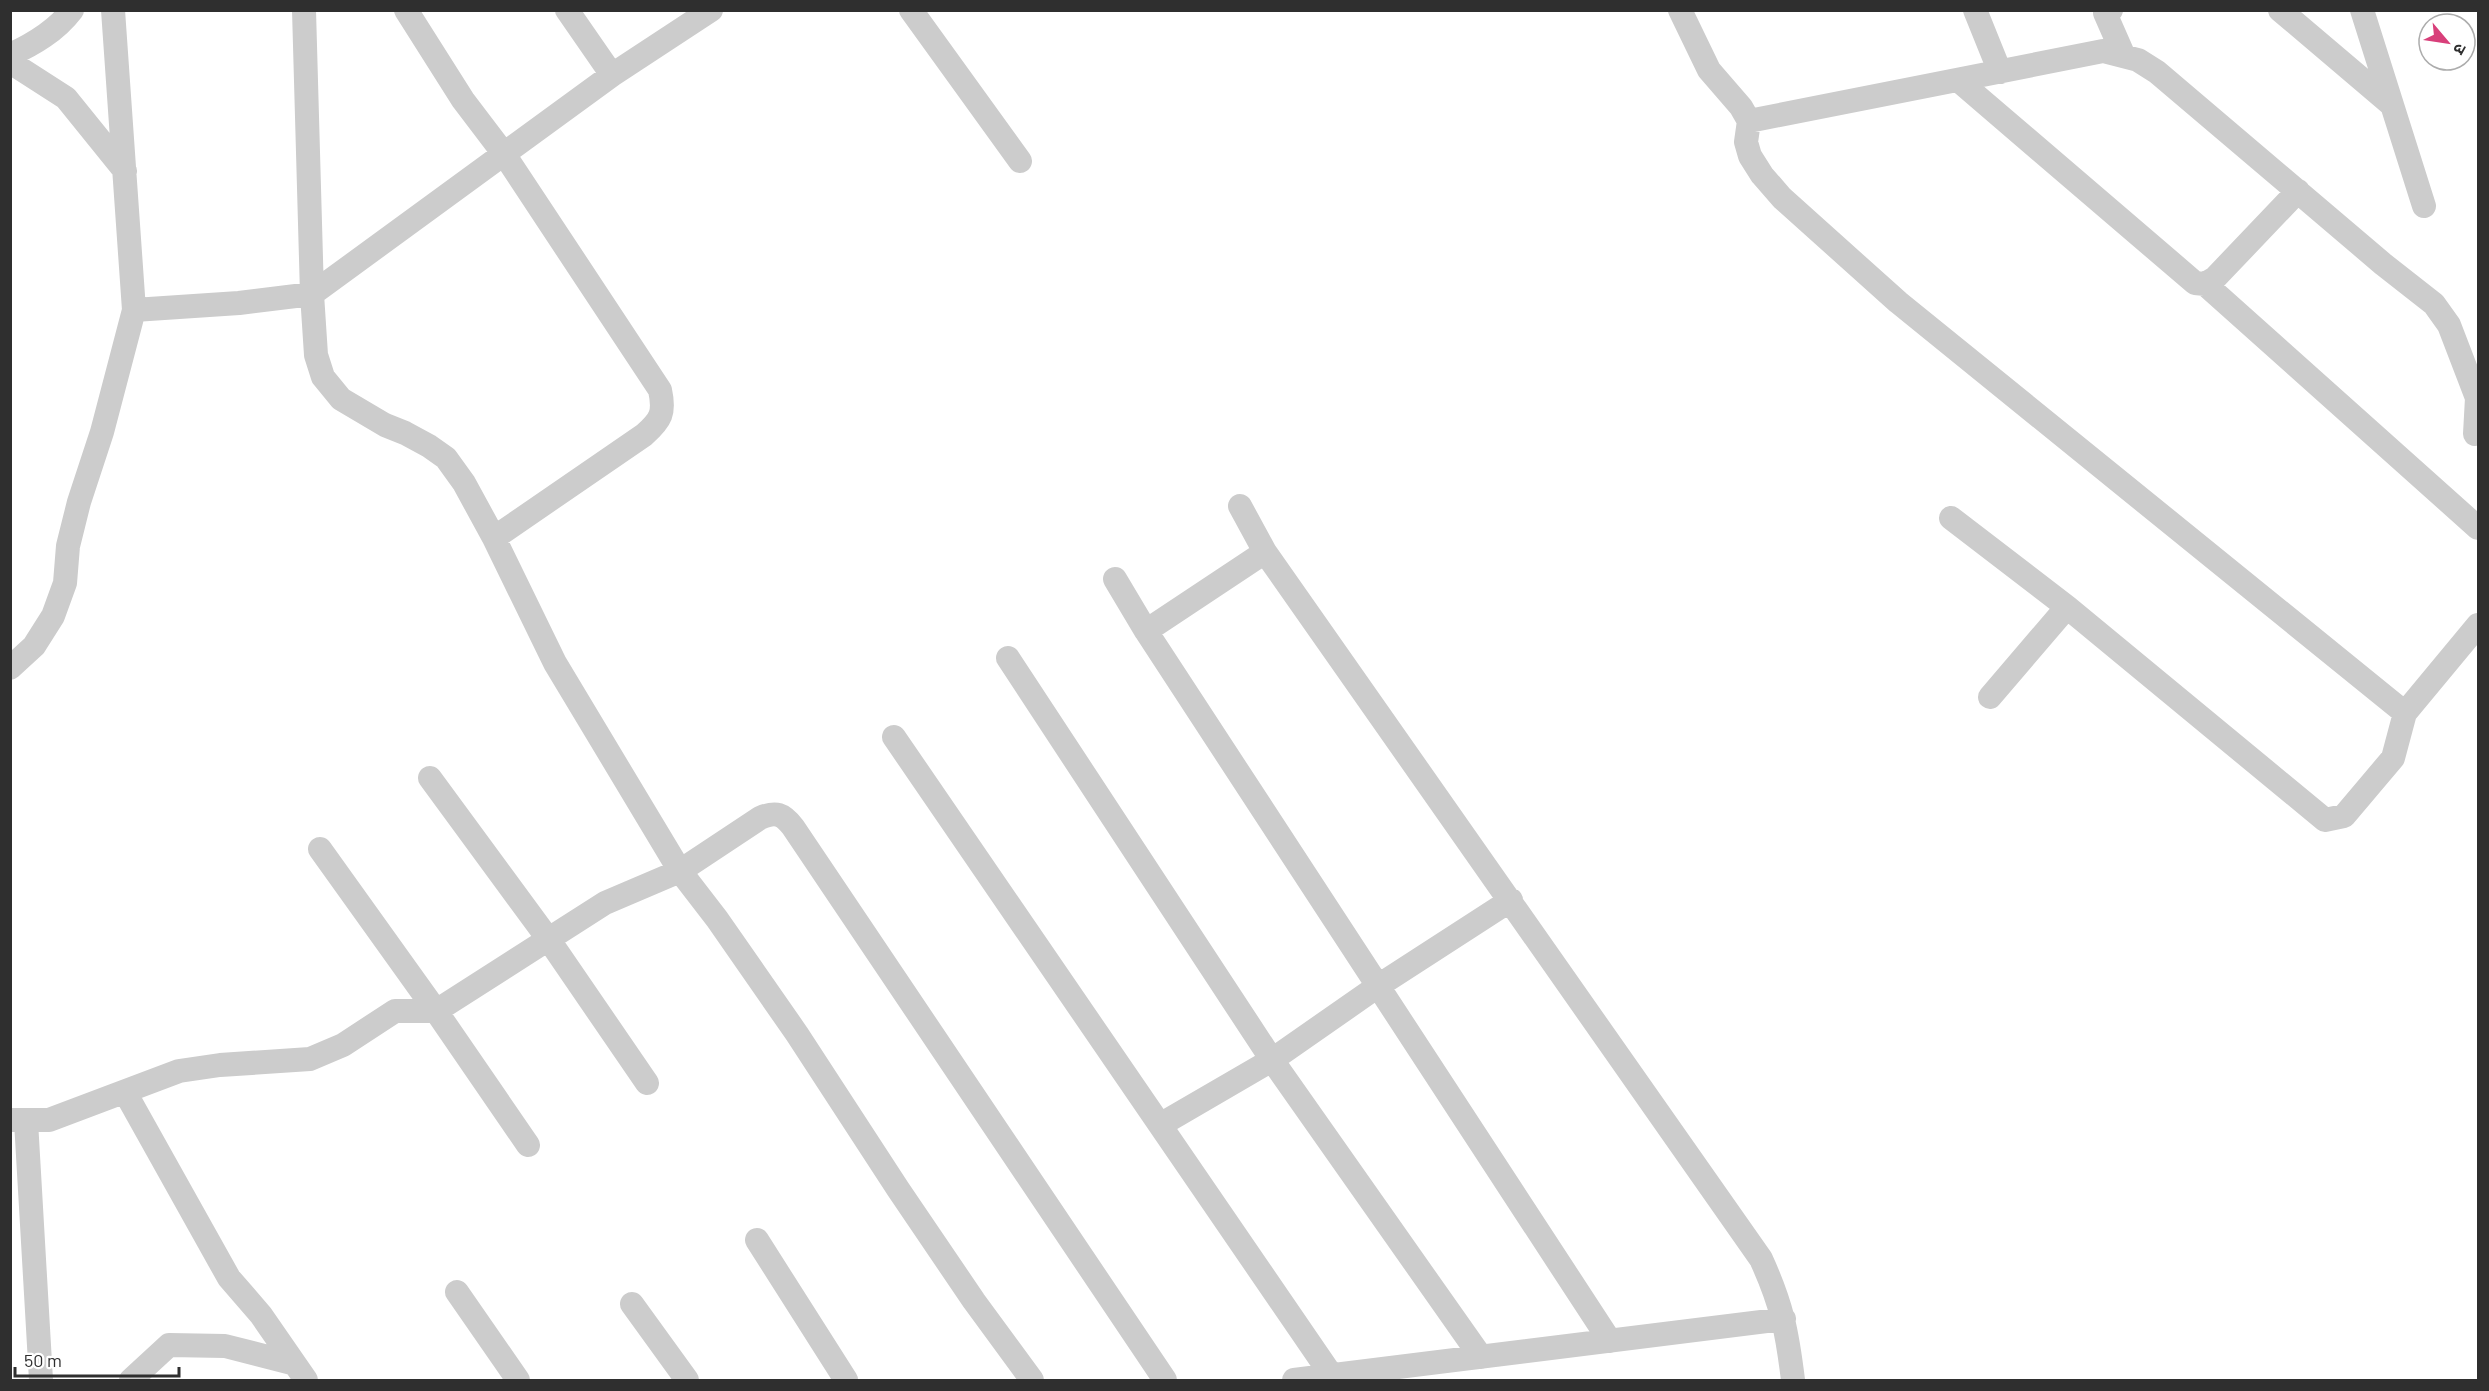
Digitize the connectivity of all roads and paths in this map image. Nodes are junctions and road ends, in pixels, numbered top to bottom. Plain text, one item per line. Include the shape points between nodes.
1 (72, 10) edge
2 (113, 10) edge
3 (304, 10) edge
4 (406, 10) edge
5 (567, 10) edge
6 (711, 10) edge
7 (911, 10) edge
8 (1680, 10) edge
9 (1975, 10) edge
10 (2111, 10) edge
11 (2280, 10) edge
12 (2362, 10) edge
13 (2123, 54) junction
14 (10, 55) edge
15 (10, 62) edge
16 (2000, 72) junction
17 (612, 75) junction
18 (1958, 80) junction
19 (2392, 105) junction
20 (1749, 121) junction
21 (504, 154) junction
22 (1020, 161) dead end
23 (125, 171) junction
24 (2298, 191) junction
25 (2424, 206) dead end
26 (2205, 284) junction
27 (312, 294) junction
28 (134, 310) junction
29 (2477, 436) edge
30 (1240, 506) dead end
31 (1951, 518) dead end
32 (2478, 528) edge
33 (494, 538) junction
34 (1265, 552) junction
35 (1115, 579) dead end
36 (2067, 607) junction
37 (2478, 625) edge
38 (1146, 631) junction
39 (1008, 658) dead end
40 (10, 668) edge
41 (1990, 697) dead end
42 (2405, 713) junction
43 (894, 737) dead end
44 (430, 777) dead end
45 (320, 849) dead end
46 (680, 871) junction
47 (1511, 900) junction
48 (549, 940) junction
49 (1378, 986) junction
50 (436, 1011) junction
51 (1272, 1060) junction
52 (647, 1083) dead end
53 (125, 1092) junction
54 (18, 1121) edge
55 (1160, 1125) junction
56 (528, 1145) dead end
57 (757, 1240) dead end
58 (457, 1292) dead end
59 (632, 1304) dead end
60 (1784, 1319) junction
61 (1610, 1341) junction
62 (1481, 1357) junction
63 (300, 1372) edge
64 (1332, 1376) junction
65 (41, 1380) edge
66 (131, 1380) edge
67 (518, 1380) edge
68 (687, 1380) edge
69 (846, 1380) edge
70 (1032, 1380) edge
71 (1165, 1380) edge
72 (1294, 1380) edge
73 (1793, 1380) edge

1 - 14 street via 62,24
2 - 23 street
3 - 27 street
4 - 21 street via 463,100
5 - 17 street
6 - 17 street
7 - 22 street
8 - 20 street via 1709,70
9 - 16 street
10 - 13 street via 2105,13
11 - 19 street
12 - 19 street
13 - 16 street via 2103,51
13 - 24 street via 2157,72
15 - 23 street via 66,98
16 - 18 street
17 - 21 street
18 - 20 street
18 - 26 street via 2186,277
19 - 25 street
20 - 42 street via 1746,142 1750,156 1782,198 1898,302
21 - 27 street
21 - 33 street via 660,390 663,404 659,422 644,435
23 - 28 street
24 - 26 street
24 - 29 street via 2434,304 2449,326 2477,398
26 - 32 street
27 - 28 street
27 - 33 street via 316,356 323,377 341,399 446,459
28 - 40 street via 79,502 68,546 65,582 53,616 34,646
30 - 34 street
31 - 36 street
33 - 46 street via 555,663
34 - 38 street
34 - 47 street
35 - 38 street
36 - 41 street
36 - 42 street via 2325,820 2344,816 2393,758
37 - 42 street
38 - 49 street
39 - 51 street
43 - 55 street
44 - 48 street
45 - 50 street
46 - 48 street via 605,903
46 - 70 street via 797,1034 974,1301
46 - 71 street via 760,818 772,813 784,816
47 - 49 street
47 - 60 street via 1761,1259
48 - 50 street
48 - 52 street
49 - 51 street
49 - 61 street
50 - 53 street via 395,1011 343,1045 310,1059 179,1071
50 - 56 street
51 - 55 street
51 - 62 street
53 - 54 street via 49,1120
53 - 63 street via 229,1278 261,1315
54 - 65 street
55 - 64 street
57 - 69 street
58 - 67 street
59 - 68 street
60 - 61 street
60 - 73 street
61 - 62 street
62 - 64 street
63 - 66 street via 225,1346 169,1345
64 - 72 street

